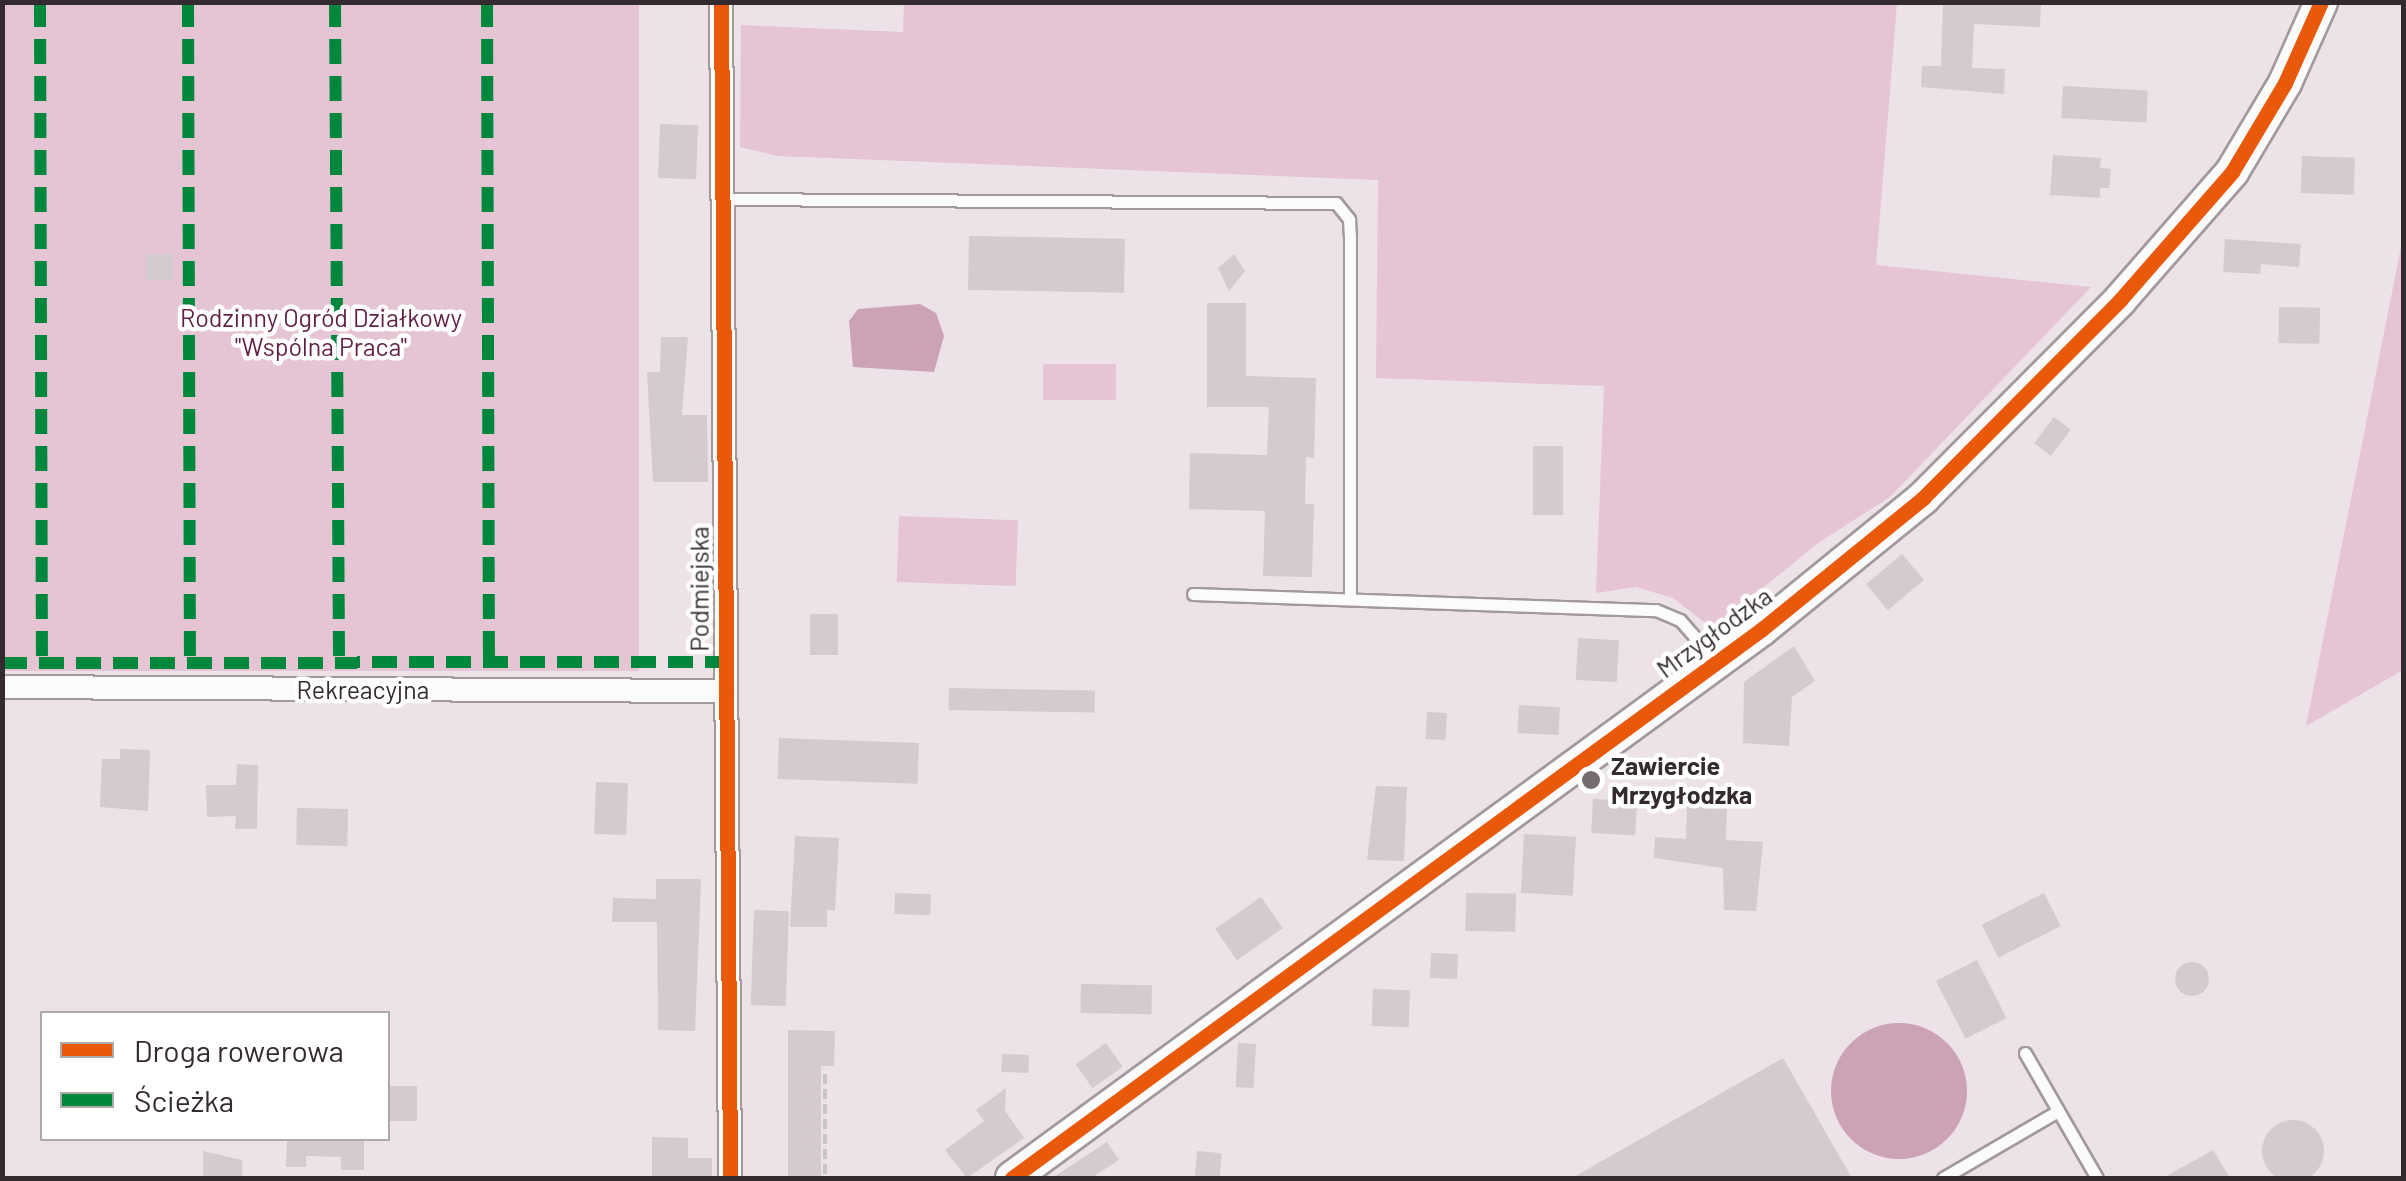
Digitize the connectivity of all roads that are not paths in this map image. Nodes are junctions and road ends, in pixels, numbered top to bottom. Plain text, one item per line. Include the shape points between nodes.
1 (720, 2) edge
2 (2321, 2) edge
3 (722, 198) junction
4 (1194, 594) dead end
5 (1350, 598) junction
6 (1716, 662) junction
7 (2, 687) edge
8 (724, 692) junction
9 (2025, 1053) dead end
10 (2058, 1111) junction
11 (730, 1177) edge
12 (1012, 1178) edge
13 (1944, 1178) edge
14 (2097, 1178) edge

1 - 3 street, Podmiejska
2 - 6 street, Mrzygłodzka via 2285,83 2232,172 2120,300 1913,508
3 - 5 lane via 1336,203 1349,219 1350,236
3 - 8 street, Podmiejska
4 - 5 lane
5 - 6 lane via 1656,610 1680,620
6 - 12 street, Mrzygłodzka
7 - 8 street, Rekreacyjna
8 - 11 street, Podmiejska
9 - 10 lane
10 - 13 lane
10 - 14 lane

